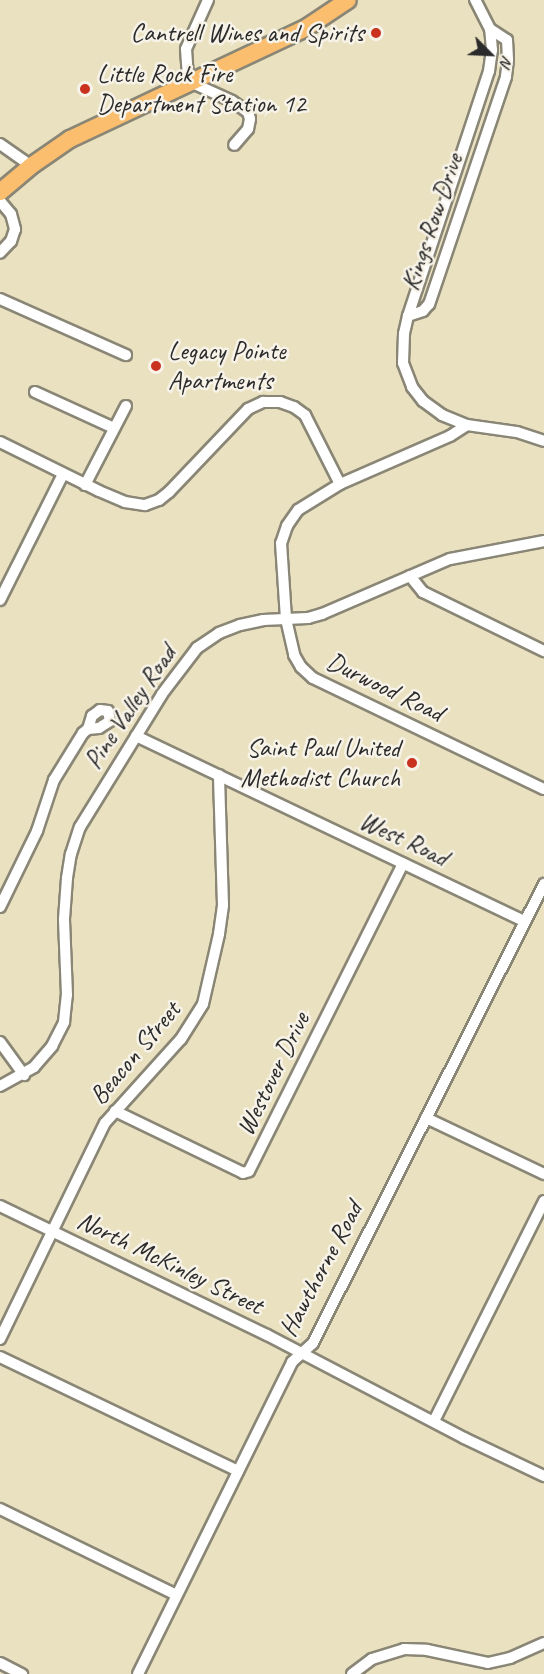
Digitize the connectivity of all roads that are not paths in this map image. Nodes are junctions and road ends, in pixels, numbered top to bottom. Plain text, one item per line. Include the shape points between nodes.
1 (208, 0) edge
2 (348, 0) edge
3 (475, 0) edge
4 (490, 29) junction
5 (188, 81) junction
6 (0, 144) edge
7 (234, 145) dead end
8 (31, 166) junction
9 (0, 192) edge
10 (0, 201) edge
11 (0, 253) edge
12 (0, 299) edge
13 (408, 316) junction
14 (126, 355) dead end
15 (35, 392) dead end
16 (126, 406) dead end
17 (466, 426) junction
18 (114, 428) junction
19 (544, 441) edge
20 (0, 442) edge
21 (63, 474) junction
22 (340, 484) junction
23 (85, 485) junction
24 (544, 541) edge
25 (410, 576) junction
26 (0, 600) edge
27 (286, 619) junction
28 (544, 651) edge
29 (88, 729) dead end
30 (136, 736) junction
31 (219, 775) junction
32 (544, 789) edge
33 (403, 863) junction
34 (544, 885) edge
35 (0, 907) edge
36 (524, 921) junction
37 (0, 1042) edge
38 (24, 1074) junction
39 (0, 1086) edge
40 (115, 1111) junction
41 (426, 1118) junction
42 (544, 1174) edge
43 (544, 1201) edge
44 (0, 1206) edge
45 (52, 1232) junction
46 (0, 1339) edge
47 (303, 1354) junction
48 (0, 1357) edge
49 (434, 1421) junction
50 (238, 1471) junction
51 (544, 1476) edge
52 (0, 1509) edge
53 (176, 1595) junction
54 (544, 1643) edge
55 (0, 1663) edge
56 (22, 1674) edge
57 (138, 1674) edge
58 (352, 1674) edge

1 - 5 street via 186,49
2 - 5 main road via 306,28
3 - 4 street, Kings Row Drive
4 - 13 street via 489,71
4 - 13 street, Kings Row Drive via 507,40 506,77 429,304 423,311
5 - 7 street via 248,112 248,129
5 - 8 main road via 80,133
6 - 8 street
8 - 9 main road
10 - 11 street via 11,214 15,229
12 - 14 street
13 - 17 street, Kings Row Drive via 403,349 408,381 432,409
15 - 18 street
16 - 18 street
17 - 19 street, Kings Row Drive via 517,432
17 - 22 street, Durwood Road
18 - 23 street
20 - 21 street
21 - 23 street
21 - 26 street
22 - 23 street via 305,415 290,404 270,401 243,413 179,482 152,503 124,502
22 - 27 street, Durwood Road via 302,506 284,534 279,554
24 - 25 street, Pine Valley Road via 471,553
25 - 27 street, Pine Valley Road via 322,614
25 - 28 street via 423,592
27 - 30 street, Pine Valley Road via 240,625 203,643 175,675
27 - 32 street, Durwood Road via 294,655 313,678
29 - 35 street via 54,780 37,831
30 - 31 street, West Road
30 - 38 street, Pine Valley Road via 88,810 74,842 64,908 67,1008 52,1046
31 - 33 street, West Road
31 - 40 street, Beacon Street via 223,904 203,1004 181,1039
33 - 36 street, West Road
33 - 40 street, Westover Drive via 249,1171 243,1173
34 - 36 street, Hawthorne Road
36 - 41 street, Hawthorne Road
37 - 38 street
38 - 39 street, Pine Valley Road
40 - 45 street, Beacon Street via 103,1127
41 - 42 street
41 - 47 street, Hawthorne Road via 313,1342
43 - 49 street
44 - 45 street, North McKinley Street
45 - 46 street, Beacon Street
45 - 47 street, North McKinley Street
47 - 49 street, North McKinley Street
47 - 50 street, Hawthorne Road via 292,1362
48 - 50 street
49 - 51 street, North McKinley Street
50 - 53 street, Hawthorne Road
52 - 53 street
53 - 57 street, Hawthorne Road
54 - 58 street via 488,1663 404,1649 372,1659
55 - 56 street

